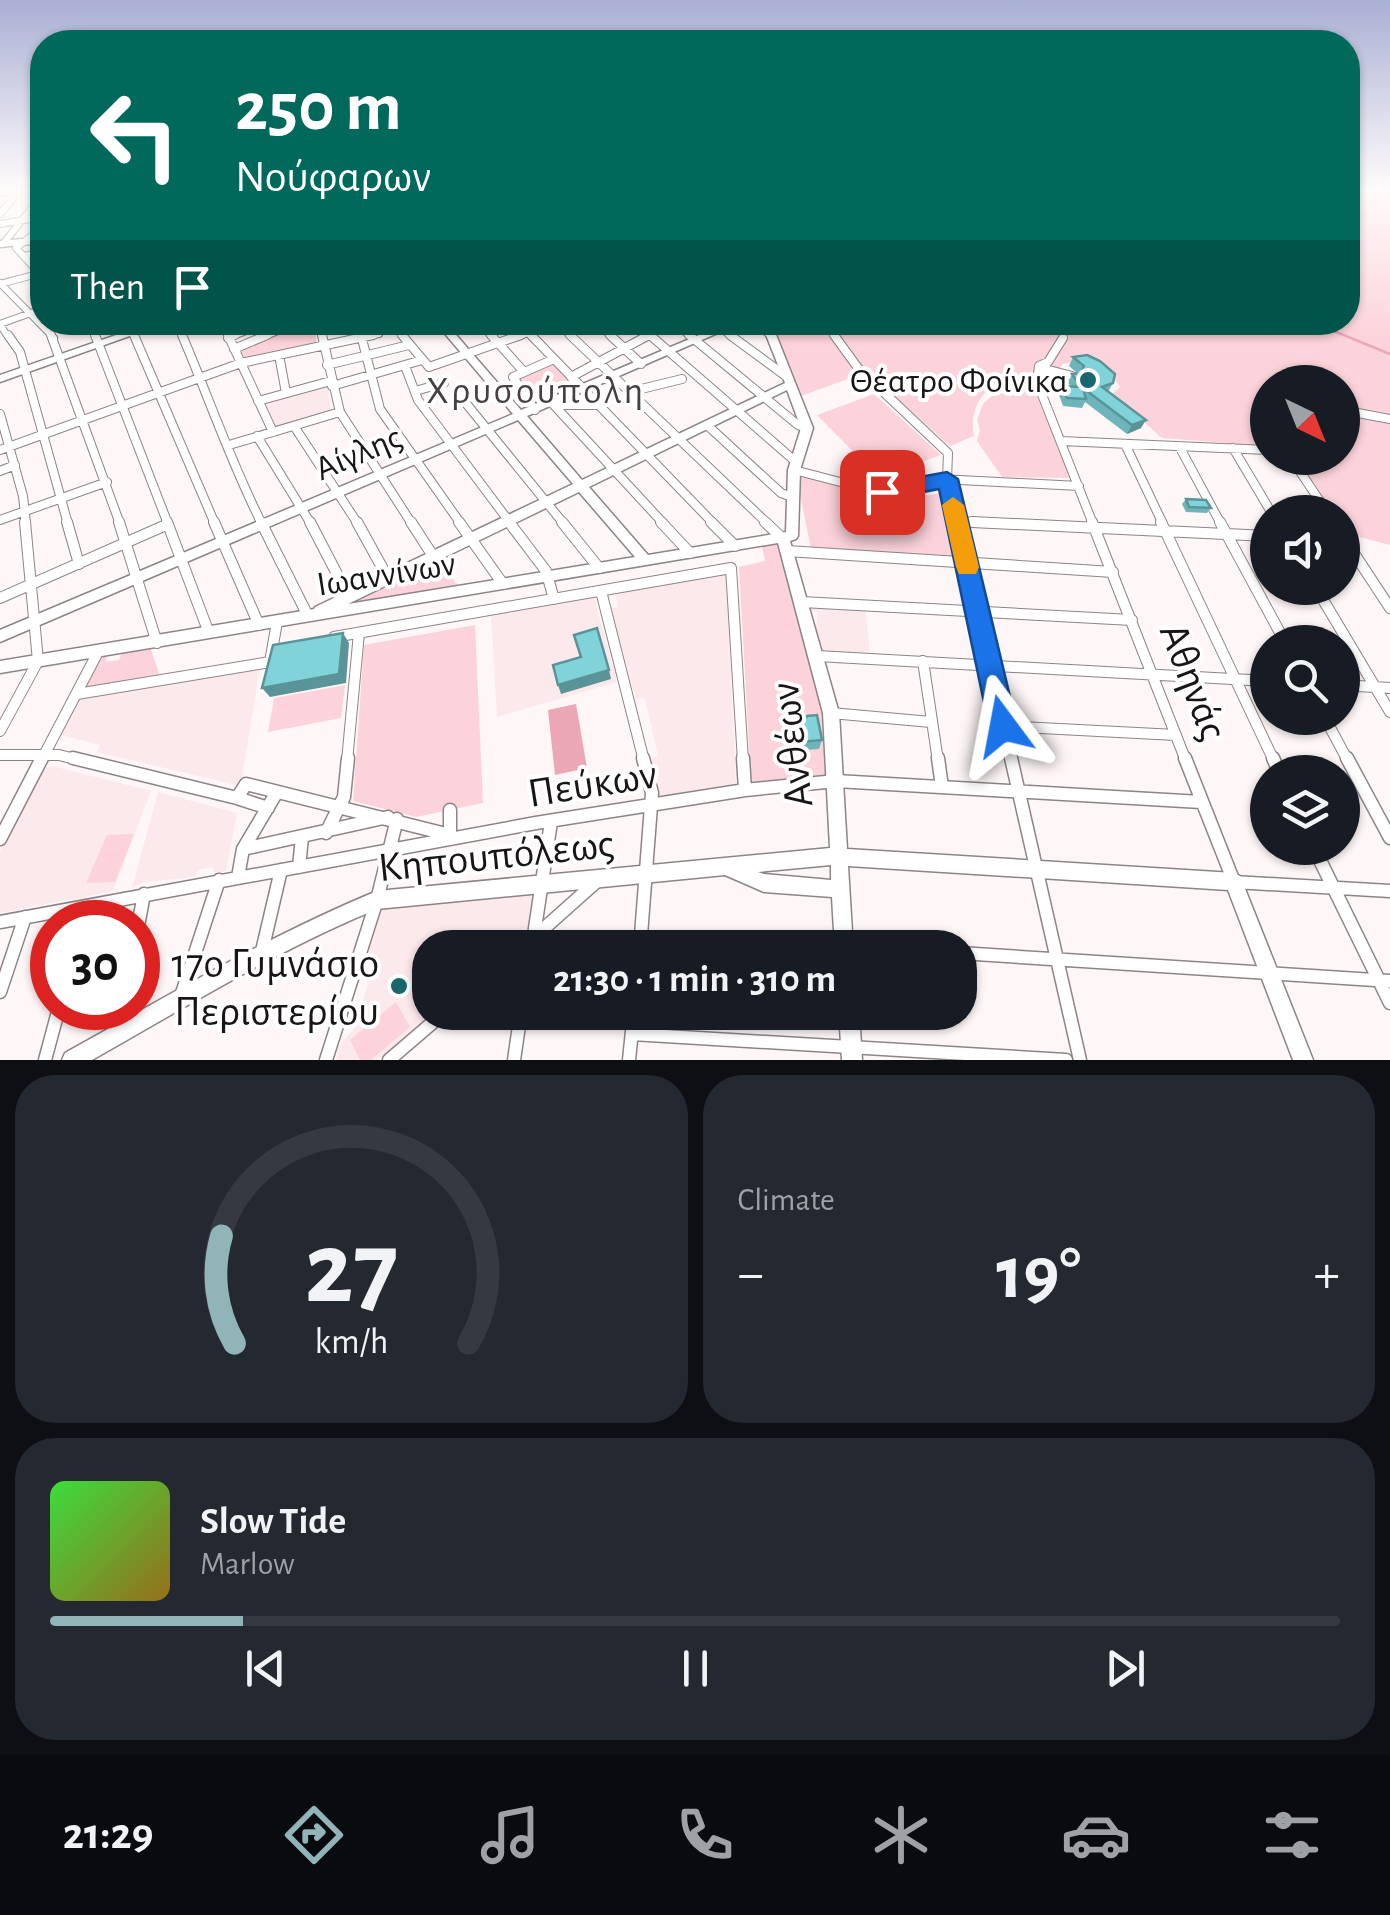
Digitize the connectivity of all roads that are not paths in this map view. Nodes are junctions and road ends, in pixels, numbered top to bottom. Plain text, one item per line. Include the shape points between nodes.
1 (25, 239) edge
2 (30, 242) edge
3 (1, 244) edge
4 (18, 244) junction
5 (30, 255) edge
6 (24, 256) junction
7 (30, 262) edge
8 (30, 277) edge
9 (0, 283) edge
10 (30, 305) edge
11 (30, 314) edge
12 (0, 325) edge
13 (53, 335) edge
14 (94, 335) edge
15 (115, 335) edge
16 (134, 335) edge
17 (182, 335) edge
18 (227, 335) edge
19 (236, 335) edge
20 (267, 335) edge
21 (320, 335) edge
22 (359, 335) edge
23 (375, 335) edge
24 (401, 335) edge
25 (450, 335) edge
26 (490, 335) edge
27 (525, 335) edge
28 (529, 335) edge
29 (570, 335) edge
30 (609, 335) edge
31 (650, 335) joint
32 (689, 335) edge
33 (705, 335) edge
34 (729, 335) edge
35 (769, 335) edge
36 (772, 335) edge
37 (834, 335) edge
38 (228, 338) junction
39 (773, 338) junction
40 (1063, 338) dead end
41 (360, 339) junction
42 (697, 341) junction
43 (101, 344) junction
44 (498, 344) junction
45 (409, 345) junction
46 (322, 346) junction
47 (234, 349) junction
48 (624, 349) junction
49 (669, 353) junction
50 (279, 355) junction
51 (467, 355) junction
52 (366, 356) junction
53 (61, 358) junction
54 (554, 360) junction
55 (598, 362) junction
56 (240, 363) junction
57 (425, 363) junction
58 (641, 364) junction
59 (327, 365) junction
60 (405, 366) junction
61 (1045, 368) junction
62 (25, 371) junction
63 (524, 372) junction
64 (613, 376) junction
65 (1072, 376) edge
66 (370, 377) junction
67 (571, 377) junction
68 (200, 378) junction
69 (682, 379) dead end
70 (0, 380) edge
71 (788, 381) junction
72 (444, 383) dead end
73 (331, 384) junction
74 (583, 390) junction
75 (415, 391) junction
76 (456, 391) dead end
77 (159, 392) junction
78 (629, 392) junction
79 (286, 393) junction
80 (764, 397) junction
81 (258, 400) junction
82 (553, 404) junction
83 (598, 404) junction
84 (122, 405) junction
85 (534, 410) junction
86 (736, 410) junction
87 (340, 412) junction
88 (1360, 413) edge
89 (0, 414) edge
90 (520, 416) junction
91 (84, 419) junction
92 (1390, 419) edge
93 (707, 424) junction
94 (294, 426) junction
95 (2, 427) edge
96 (806, 428) junction
97 (488, 430) junction
98 (273, 432) junction
99 (42, 434) junction
100 (257, 436) junction
101 (677, 439) junction
102 (1062, 441) junction
103 (453, 444) junction
104 (1125, 444) junction
105 (229, 445) junction
106 (1179, 446) junction
107 (4, 448) edge
108 (1233, 448) junction
109 (1250, 449) edge
110 (646, 454) junction
111 (417, 460) junction
112 (15, 465) junction
113 (795, 466) junction
114 (613, 470) junction
115 (0, 472) edge
116 (380, 475) junction
117 (947, 479) junction
118 (106, 482) junction
119 (580, 486) junction
120 (1080, 486) junction
121 (340, 492) junction
122 (1261, 495) edge
123 (792, 497) junction
124 (60, 498) junction
125 (545, 502) junction
126 (302, 508) junction
127 (24, 511) junction
128 (0, 520) edge
129 (509, 520) junction
130 (957, 521) junction
131 (263, 524) junction
132 (166, 525) junction
133 (1096, 528) junction
134 (1166, 531) junction
135 (1226, 534) junction
136 (1250, 535) edge
137 (472, 538) junction
138 (222, 542) junction
139 (126, 543) junction
140 (785, 545) junction
141 (735, 546) junction
142 (690, 553) junction
143 (433, 556) junction
144 (180, 560) junction
145 (646, 560) junction
146 (1360, 563) edge
147 (79, 564) junction
148 (967, 564) junction
149 (599, 568) junction
150 (1113, 572) junction
151 (549, 576) junction
152 (138, 578) junction
153 (388, 578) junction
154 (503, 584) junction
155 (32, 586) junction
156 (601, 590) junction
157 (349, 597) junction
158 (0, 598) edge
159 (554, 599) junction
160 (802, 602) junction
161 (1326, 605) edge
162 (1390, 608) edge
163 (978, 612) junction
164 (308, 616) junction
165 (1132, 620) junction
166 (33, 622) junction
167 (277, 622) junction
168 (258, 624) junction
169 (1275, 625) edge
170 (359, 632) junction
171 (209, 633) junction
172 (0, 636) edge
173 (324, 638) edge
174 (157, 642) junction
175 (290, 644) edge
176 (272, 647) junction
177 (98, 652) junction
178 (817, 656) junction
179 (38, 661) junction
180 (922, 661) junction
181 (989, 665) junction
182 (0, 668) edge
183 (1152, 674) junction
184 (1236, 679) junction
185 (1250, 680) edge
186 (1360, 686) edge
187 (1376, 687) junction
188 (1390, 688) edge
189 (77, 694) junction
190 (830, 712) junction
191 (1390, 712) edge
192 (931, 722) junction
193 (1003, 726) junction
194 (0, 731) edge
195 (1176, 735) junction
196 (1334, 735) edge
197 (0, 754) edge
198 (1271, 755) edge
199 (42, 757) junction
200 (836, 781) junction
201 (942, 787) junction
202 (745, 790) junction
203 (277, 792) junction
204 (1018, 792) junction
205 (237, 798) junction
206 (1202, 802) junction
207 (653, 804) junction
208 (338, 806) junction
209 (268, 808) junction
210 (450, 810) dead end
211 (393, 818) junction
212 (550, 822) junction
213 (326, 833) junction
214 (450, 837) junction
215 (302, 838) junction
216 (1390, 838) edge
217 (0, 839) edge
218 (243, 850) junction
219 (392, 850) junction
220 (839, 856) junction
221 (1322, 865) edge
222 (299, 867) junction
223 (728, 867) junction
224 (1036, 868) junction
225 (281, 870) junction
226 (646, 876) junction
227 (238, 877) junction
228 (602, 877) junction
229 (219, 880) junction
230 (543, 882) junction
231 (1234, 882) junction
232 (1334, 888) junction
233 (840, 889) junction
234 (1390, 892) edge
235 (144, 894) junction
236 (115, 900) edge
237 (143, 900) edge
238 (377, 900) junction
239 (30, 916) edge
240 (25, 917) junction
241 (0, 922) edge
242 (535, 930) edge
243 (546, 930) edge
244 (642, 930) edge
245 (843, 930) edge
246 (262, 952) junction
247 (977, 954) edge
248 (1057, 960) junction
249 (1268, 972) junction
250 (1386, 984) edge
251 (0, 992) edge
252 (180, 999) junction
253 (1390, 1003) edge
254 (53, 1030) edge
255 (115, 1030) edge
256 (425, 1030) edge
257 (519, 1030) edge
258 (632, 1030) edge
259 (632, 1034) junction
260 (113, 1038) junction
261 (852, 1054) edge
262 (45, 1060) edge
263 (72, 1060) edge
264 (326, 1060) edge
265 (390, 1060) edge
266 (514, 1060) edge
267 (629, 1060) edge
268 (1066, 1060) edge
269 (1080, 1060) edge
270 (1303, 1060) edge

1 - 4 street
2 - 4 street
3 - 4 street
4 - 6 street
5 - 6 street
6 - 7 street
8 - 9 street
9 - 10 street
11 - 12 street
12 - 62 street
13 - 53 street
14 - 43 street
15 - 43 street
16 - 77 street
17 - 68 street
18 - 38 street
19 - 38 street
20 - 47 street
21 - 46 street
22 - 41 street
23 - 41 street
24 - 45 street
25 - 51 street
26 - 44 street
27 - 44 street
28 - 54 street
29 - 55 street
30 - 48 street
31 - 48 street
31 - 49 street
32 - 42 street
33 - 42 street, Αίγλης
34 - 71 street
35 - 39 street
36 - 39 street
37 - 117 street via 858,368 948,453
38 - 47 street
39 - 71 street
40 - 61 street
41 - 46 street
41 - 52 street
42 - 49 street, Αίγλης
42 - 80 street
43 - 53 street
43 - 84 street
44 - 51 street
44 - 63 street
45 - 52 street
45 - 57 street
46 - 50 street
46 - 59 street
47 - 56 street
48 - 55 street
48 - 58 street
49 - 58 street, Αίγλης
49 - 86 street
50 - 56 street
50 - 79 street
51 - 57 street
51 - 90 street
52 - 59 street
52 - 66 street
53 - 62 street
53 - 91 street
54 - 63 street
54 - 67 street
55 - 64 street
55 - 67 street
56 - 68 street
56 - 81 street
57 - 60 street
58 - 64 street, Αίγλης
59 - 73 street
60 - 66 street
60 - 75 street
61 - 65 street
61 - 102 street, Αθηνάς via 1037,382
62 - 70 street
62 - 99 street
63 - 85 street via 514,379
64 - 74 street, Αίγλης
64 - 78 street
66 - 73 street
66 - 111 street via 380,409
67 - 74 street
68 - 77 street
68 - 105 street
69 - 78 street
71 - 80 street
71 - 96 street
72 - 75 street
73 - 79 street
73 - 87 street
74 - 82 street, Αίγλης
74 - 83 street
75 - 103 street
76 - 97 street
77 - 84 street
77 - 138 street
78 - 101 street
79 - 81 street
80 - 86 street
80 - 96 street
81 - 98 street
82 - 83 street
82 - 85 street, Αίγλης
82 - 114 street
83 - 110 street
84 - 91 street
84 - 132 street
85 - 90 street, Αίγλης
86 - 93 street
86 - 113 street
87 - 94 street
87 - 116 street
88 - 92 street
89 - 95 street
90 - 97 street, Αίγλης
90 - 119 street
91 - 99 street
91 - 118 street
93 - 101 street
93 - 123 street
94 - 98 street
94 - 121 street
95 - 107 street
96 - 113 street
97 - 103 street, Αίγλης
97 - 125 street
98 - 100 street
99 - 107 street
99 - 124 street
100 - 105 street
100 - 126 street
101 - 110 street
101 - 140 street
102 - 104 street
102 - 120 street, Αθηνάς
103 - 111 street, Αίγλης
103 - 129 street
104 - 106 street
104 - 134 street
105 - 131 street
106 - 108 street
106 - 135 street
107 - 112 street
108 - 109 street
108 - 122 street
110 - 114 street
110 - 141 street
111 - 116 street, Αίγλης
111 - 137 street
112 - 115 street
112 - 127 street
113 - 117 street via 875,492
113 - 123 street
114 - 119 street
114 - 142 street
116 - 121 street, Αίγλης
116 - 143 street
117 - 120 street
117 - 130 street
118 - 124 street
118 - 139 street
119 - 125 street
119 - 145 street
120 - 133 street, Αθηνάς
121 - 126 street, Αίγλης
121 - 153 street
123 - 140 street via 794,535
124 - 127 street
124 - 147 street
125 - 129 street
125 - 149 street
126 - 131 street, Αίγλης
126 - 157 street
127 - 128 street
127 - 155 street
129 - 137 street
129 - 151 street
130 - 133 street
130 - 148 street
131 - 138 street, Αίγλης
131 - 164 street
132 - 139 street
132 - 144 street
133 - 134 street
133 - 150 street, Αθηνάς
134 - 135 street
134 - 184 street
135 - 136 street
135 - 169 street
137 - 143 street
137 - 154 street
138 - 144 street, Αίγλης
138 - 168 street
139 - 147 street
139 - 152 street
140 - 141 street, Ιωαννίνων
140 - 148 street
140 - 160 street, Ανθέων
141 - 142 street, Ιωαννίνων
142 - 145 street, Ιωαννίνων
143 - 153 street
144 - 152 street, Αίγλης
144 - 171 street
145 - 149 street, Ιωαννίνων
146 - 162 street
147 - 155 street
148 - 150 street
148 - 163 street
149 - 151 street, Ιωαννίνων
150 - 165 street, Αθηνάς
151 - 154 street, Ιωαννίνων
151 - 159 street
152 - 166 street, Αίγλης
152 - 174 street
153 - 157 street
154 - 164 street, Ιωαννίνων
155 - 158 street
155 - 166 street
156 - 159 street
156 - 202 street via 730,568
156 - 207 street
157 - 164 street
159 - 170 street
160 - 163 street
160 - 178 street, Ανθέων
161 - 187 street
163 - 165 street
163 - 181 street
164 - 167 street, Ιωαννίνων
165 - 183 street, Αθηνάς
166 - 172 street, Αίγλης
166 - 179 street
167 - 168 street, Ιωαννίνων
167 - 176 street
168 - 171 street, Ιωαννίνων
170 - 173 street
170 - 208 street
171 - 174 street, Ιωαννίνων
174 - 177 street, Ιωαννίνων
175 - 176 street
176 - 189 street via 270,662
177 - 179 street, Ιωαννίνων
177 - 189 street
178 - 180 street
178 - 190 street, Ανθέων
179 - 182 street, Ιωαννίνων
179 - 194 street
180 - 181 street
180 - 192 street
181 - 183 street
181 - 193 street
183 - 184 street
183 - 195 street, Αθηνάς
184 - 185 street
184 - 198 street
186 - 187 street
187 - 188 street
187 - 191 street
189 - 199 street
190 - 192 street
190 - 200 street, Ανθέων
192 - 201 street
193 - 195 street
193 - 204 street
195 - 206 street, Αθηνάς
196 - 216 street
197 - 199 street
199 - 205 street via 59,755
199 - 217 street
200 - 201 street, Πεύκων
200 - 202 street, Πεύκων
200 - 220 street, Ανθέων
201 - 204 street, Πεύκων
202 - 207 street, Πεύκων
203 - 205 street via 246,784
203 - 208 street
203 - 209 street
204 - 206 street, Πεύκων
204 - 224 street
205 - 209 street
206 - 231 street, Αθηνάς
207 - 212 street, Πεύκων
207 - 226 street
208 - 211 street
208 - 213 street
209 - 218 street
210 - 214 street
211 - 213 street
211 - 214 street
211 - 219 street
212 - 214 street, Πεύκων
212 - 230 street
213 - 215 street
214 - 219 street, Πεύκων
215 - 218 street
215 - 222 street
218 - 227 street
219 - 222 street, Πεύκων
219 - 238 street
220 - 223 street, Κηπουπόλεως
220 - 224 street, Κηπουπόλεως
220 - 233 street, Ανθέων
221 - 232 street
222 - 225 street, Πεύκων
223 - 226 street, Κηπουπόλεως
223 - 233 street, Κηπουπόλεως via 764,884
224 - 231 street, Κηπουπόλεως
224 - 248 street
225 - 227 street, Πεύκων
225 - 246 street
226 - 228 street, Κηπουπόλεως
226 - 244 street
227 - 229 street, Πεύκων
228 - 230 street, Κηπουπόλεως
228 - 243 street
229 - 235 street, Πεύκων
229 - 252 street
230 - 238 street, Κηπουπόλεως
230 - 242 street
231 - 232 street, Κηπουπόλεως
231 - 249 street, Αθηνάς
232 - 234 street, Κηπουπόλεως
232 - 250 street
233 - 245 street, Ανθέων
235 - 236 street, Πεύκων
235 - 237 street
238 - 246 street, Κηπουπόλεως
238 - 264 street
239 - 240 street, Πεύκων
240 - 241 street, Πεύκων
240 - 251 street
246 - 252 street, Κηπουπόλεως
247 - 248 street
248 - 249 street
248 - 269 street
249 - 250 street
249 - 270 street, Αθηνάς
250 - 253 street
252 - 260 street, Κηπουπόλεως
254 - 262 street
255 - 260 street
256 - 265 street
257 - 266 street
258 - 259 street
259 - 261 street
259 - 267 street
260 - 263 street, Κηπουπόλεως
261 - 268 street

